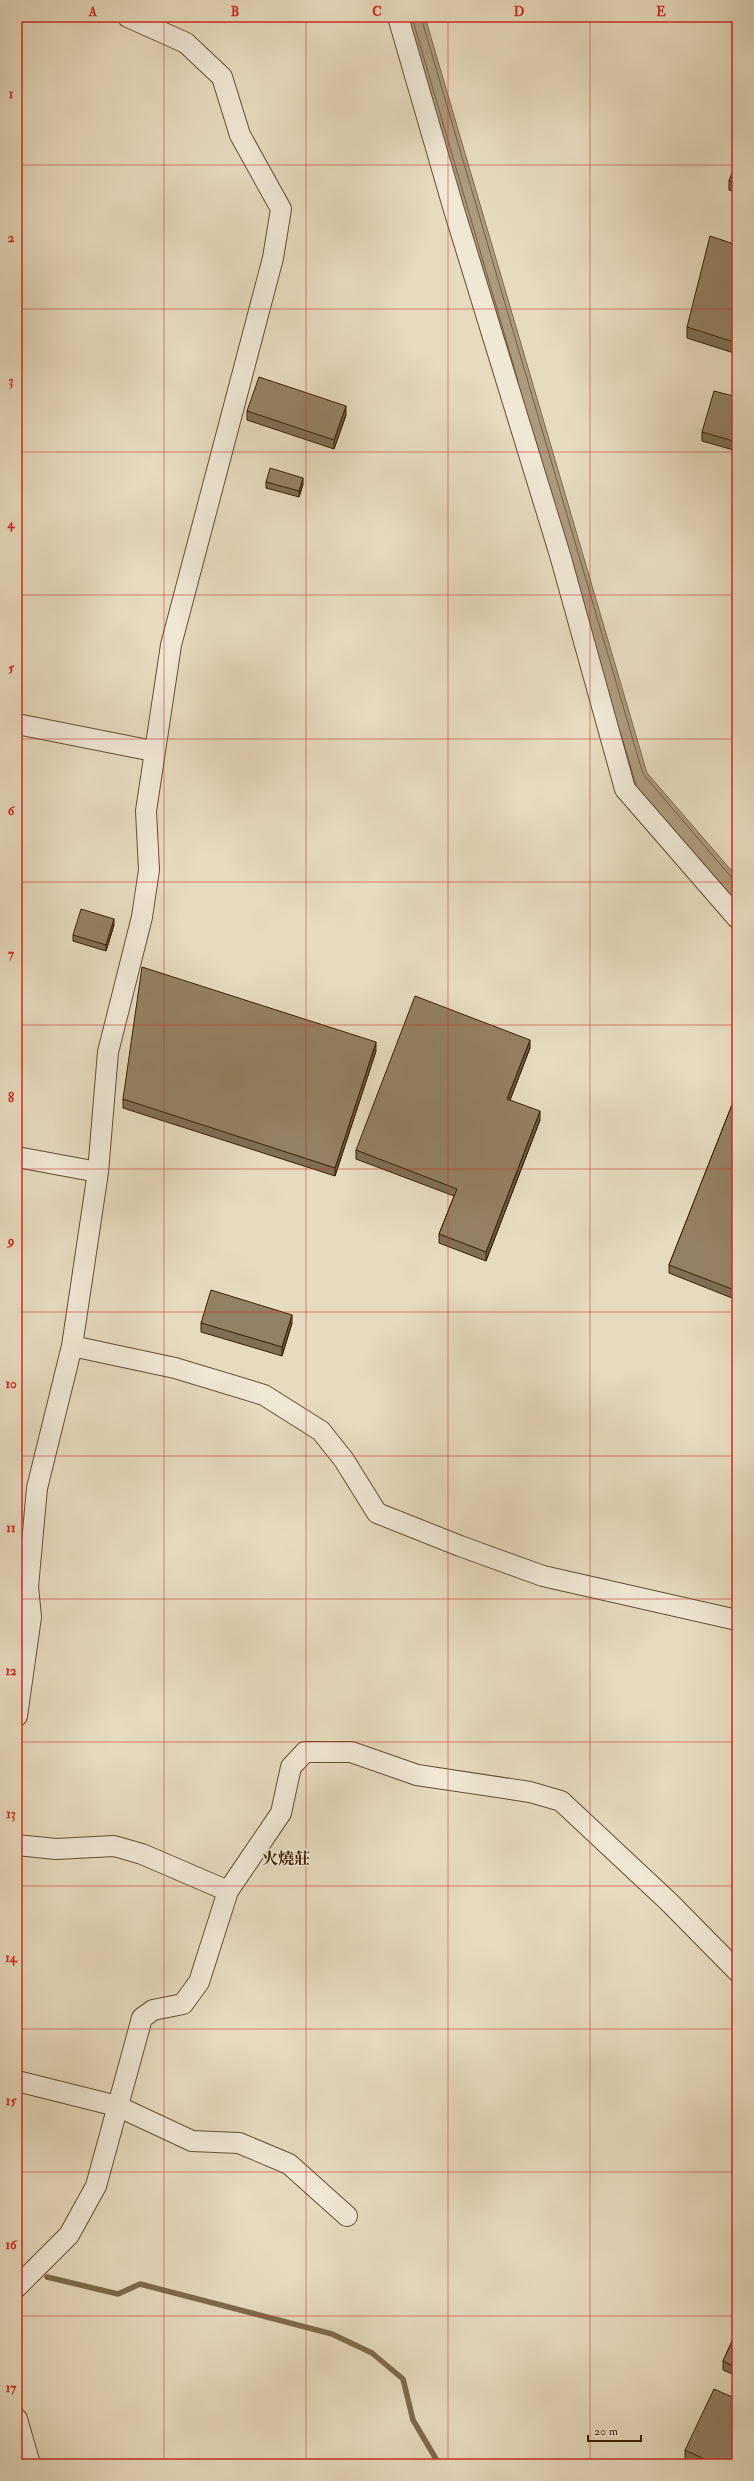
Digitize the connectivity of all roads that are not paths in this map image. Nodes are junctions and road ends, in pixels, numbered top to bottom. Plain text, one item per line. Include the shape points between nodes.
1 (128, 17) edge
2 (398, 17) edge
3 (17, 724) edge
4 (153, 751) junction
5 (737, 918) edge
6 (17, 1157) edge
7 (98, 1172) junction
8 (72, 1346) junction
9 (737, 1620) edge
10 (17, 1716) edge
11 (17, 1845) edge
12 (228, 1891) junction
13 (737, 1971) edge
14 (17, 2081) edge
15 (116, 2106) junction
16 (347, 2216) dead end
17 (17, 2286) edge
18 (17, 2419) edge
19 (30, 2464) edge

1 - 4 lane via 186,43 222,77 240,135 281,208 273,258 171,645
2 - 5 lane via 454,210 560,555 625,789
3 - 4 lane
4 - 7 lane via 146,811 149,870 142,917 108,1052
6 - 7 lane
7 - 8 lane
8 - 9 lane via 175,1368 264,1395 321,1431 344,1460 377,1513 543,1576
8 - 10 lane via 37,1488 28,1587 31,1617
11 - 12 lane via 56,1849 114,1846 142,1854
12 - 13 lane via 281,1813 291,1767 305,1752 351,1752 418,1775 530,1792 560,1801 669,1902
12 - 15 lane via 199,1982 183,2004 153,2010 142,2018
14 - 15 lane
15 - 16 lane via 192,2141 239,2143 289,2164
15 - 17 lane via 96,2186 69,2235
18 - 19 lane

